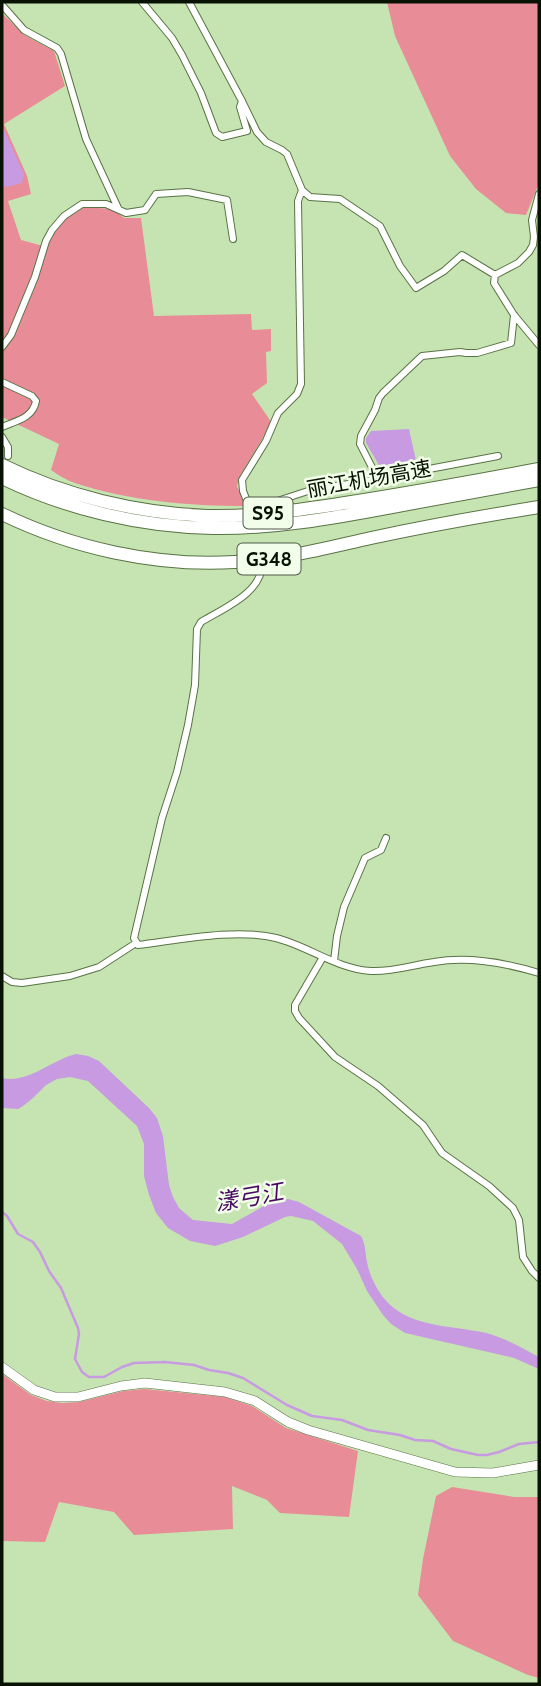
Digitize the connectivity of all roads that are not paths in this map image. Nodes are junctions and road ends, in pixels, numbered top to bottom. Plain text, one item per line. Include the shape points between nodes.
1 (142, 2) edge
2 (189, 2) edge
3 (2, 5) edge
4 (242, 101) junction
5 (302, 190) junction
6 (539, 194) edge
7 (118, 210) junction
8 (233, 239) dead end
9 (495, 275) junction
10 (514, 315) junction
11 (539, 345) edge
12 (2, 347) edge
13 (2, 382) edge
14 (2, 427) edge
15 (2, 437) edge
16 (498, 456) dead end
17 (5, 460) edge
18 (539, 469) edge
19 (2, 478) edge
20 (378, 479) junction
21 (539, 480) edge
22 (539, 507) edge
23 (2, 514) edge
24 (262, 560) junction
25 (386, 838) dead end
26 (136, 943) junction
27 (323, 957) junction
28 (334, 961) junction
29 (539, 973) edge
30 (2, 976) edge
31 (539, 1278) edge
32 (2, 1367) edge
33 (539, 1465) edge

1 - 4 street via 172,38 216,133 222,137 247,131
2 - 4 street
3 - 7 street via 24,30 61,54 86,139
4 - 5 street via 262,139 287,154
5 - 9 street via 310,197 340,199 380,226 416,288 462,255
5 - 20 street via 298,201 301,384 278,413 242,480 243,491 247,501 262,506 310,490
6 - 9 street via 529,253
7 - 8 street via 145,210 156,194 188,192 227,200
7 - 12 street via 106,204 82,204 52,230 11,335
9 - 10 street via 494,283
10 - 11 street
10 - 20 street via 511,343 477,353 422,356 379,398 360,444
13 - 14 street via 36,401 26,416
15 - 17 street via 8,447
16 - 20 street
17 - 18 highway, 丽江机场高速 / S95 via 54,487 96,499 209,516 300,510
19 - 21 highway, 丽江机场高速 / S95 via 93,511 209,528 301,522
22 - 24 highway, G348
23 - 24 highway, G348 via 58,537 135,556 231,563
24 - 26 street via 260,578 251,590 197,629 188,725 162,818
25 - 28 street via 381,850 365,858 344,907
26 - 27 street via 249,934 277,938
26 - 30 street via 99,967 70,976 22,984
27 - 28 street
27 - 31 street via 295,1004 299,1018 335,1057 423,1125 442,1153 513,1208 523,1256
28 - 29 street via 362,970 386,971 470,960
32 - 33 main road via 34,1390 62,1398 145,1384 225,1392 255,1401 308,1430 455,1472 493,1473

